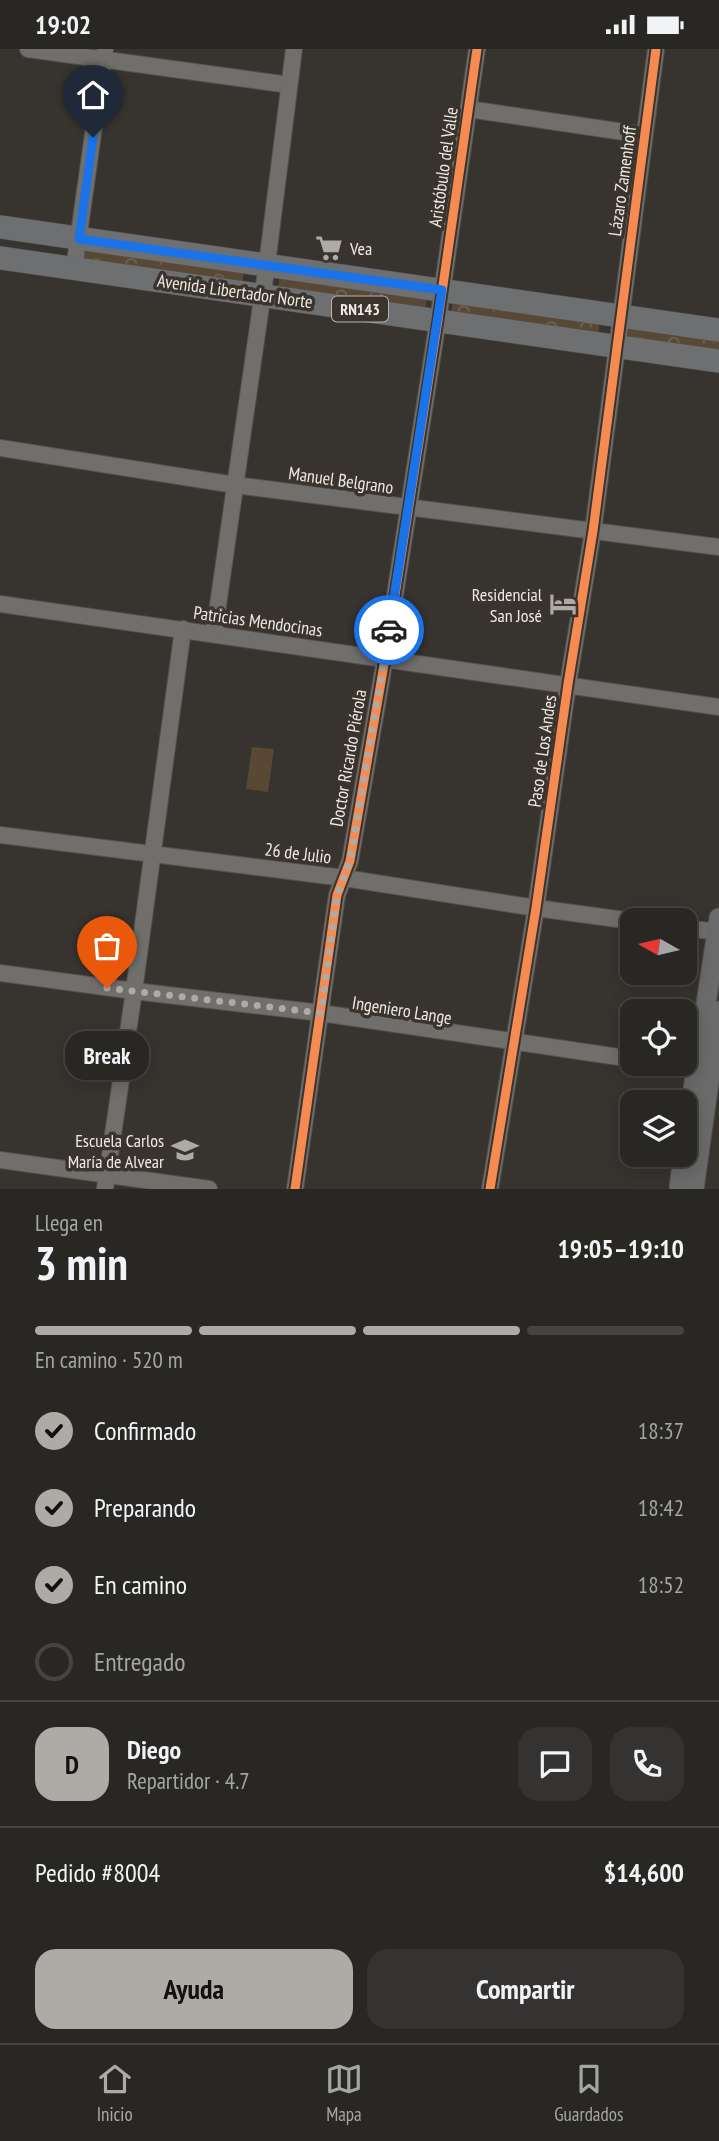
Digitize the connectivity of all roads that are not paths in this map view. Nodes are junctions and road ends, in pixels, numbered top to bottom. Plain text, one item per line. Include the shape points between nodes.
1 (28, 49) edge
2 (294, 49) edge
3 (477, 49) edge
4 (656, 49) edge
5 (104, 55) edge
6 (289, 85) junction
7 (468, 109) junction
8 (644, 135) junction
9 (1, 233) edge
10 (79, 239) junction
11 (0, 258) edge
12 (267, 264) junction
13 (74, 269) junction
14 (442, 290) junction
15 (262, 295) junction
16 (620, 317) junction
17 (438, 320) junction
18 (719, 330) edge
19 (616, 347) junction
20 (719, 361) edge
21 (0, 448) edge
22 (235, 485) junction
23 (407, 508) junction
24 (593, 531) junction
25 (719, 547) edge
26 (0, 604) edge
27 (183, 629) junction
28 (214, 633) junction
29 (384, 659) junction
30 (568, 684) junction
31 (719, 707) edge
32 (0, 835) edge
33 (153, 855) junction
34 (344, 878) junction
35 (536, 908) junction
36 (620, 919) edge
37 (697, 927) edge
38 (718, 928) edge
39 (0, 973) edge
40 (134, 992) junction
41 (719, 1011) edge
42 (321, 1013) junction
43 (513, 1043) junction
44 (620, 1057) edge
45 (708, 1070) edge
46 (697, 1106) edge
47 (0, 1160) edge
48 (682, 1167) edge
49 (106, 1182) edge
50 (208, 1189) edge
51 (295, 1189) edge
52 (490, 1189) edge
53 (679, 1189) edge
54 (694, 1189) edge

1 - 5 street
2 - 6 street
3 - 7 street, Aristóbulo del Valle
4 - 8 street, Lázaro Zamenhoff
5 - 6 street
5 - 10 street
6 - 12 street
7 - 8 street
7 - 14 street, Aristóbulo del Valle
8 - 16 street, Lázaro Zamenhoff
9 - 10 highway, Avenida Libertador Norte / RN143
10 - 12 highway, Avenida Libertador Norte / RN143
10 - 13 street
11 - 13 highway, Avenida Libertador Norte / RN143
12 - 14 highway, Avenida Libertador Norte / RN143
12 - 15 street
13 - 15 highway, Avenida Libertador Norte / RN143
14 - 16 highway, Avenida Libertador Norte / RN143
14 - 17 street, Doctor Ricardo Piérola
15 - 17 highway, Avenida Libertador Norte / RN143
15 - 22 street
16 - 18 highway, Avenida Libertador Norte / RN143
16 - 19 street, Paso de Los Andes
17 - 19 highway, Avenida Libertador Norte / RN143
17 - 23 street, Doctor Ricardo Piérola
19 - 20 highway, Avenida Libertador Norte / RN143
19 - 24 street, Paso de Los Andes
21 - 22 street, Manuel Belgrano
22 - 23 street, Manuel Belgrano
22 - 28 street
23 - 24 street, Manuel Belgrano
23 - 29 street, Doctor Ricardo Piérola
24 - 25 street, Manuel Belgrano
24 - 30 street, Paso de Los Andes
26 - 27 street, Patricias Mendocinas
27 - 28 street, Patricias Mendocinas
27 - 33 street
28 - 29 street, Patricias Mendocinas
29 - 30 street, Patricias Mendocinas
29 - 34 street, Doctor Ricardo Piérola
30 - 31 street, Patricias Mendocinas
30 - 35 street, Paso de Los Andes
32 - 33 street, 26 de Julio
33 - 34 street, 26 de Julio
33 - 40 street
34 - 35 street, 26 de Julio
34 - 42 street, Doctor Ricardo Piérola via 337,895
35 - 36 street, 26 de Julio
35 - 43 street, Paso de Los Andes
37 - 38 street
38 - 45 main road
39 - 40 street, Ingeniero Lange
40 - 42 street, Ingeniero Lange
40 - 49 street
41 - 45 main road
42 - 43 street, Ingeniero Lange
42 - 51 street, Doctor Ricardo Piérola
43 - 44 street, Ingeniero Lange
43 - 52 street, Paso de Los Andes
45 - 46 main road
45 - 54 main road
47 - 49 street
48 - 53 main road
49 - 50 street

